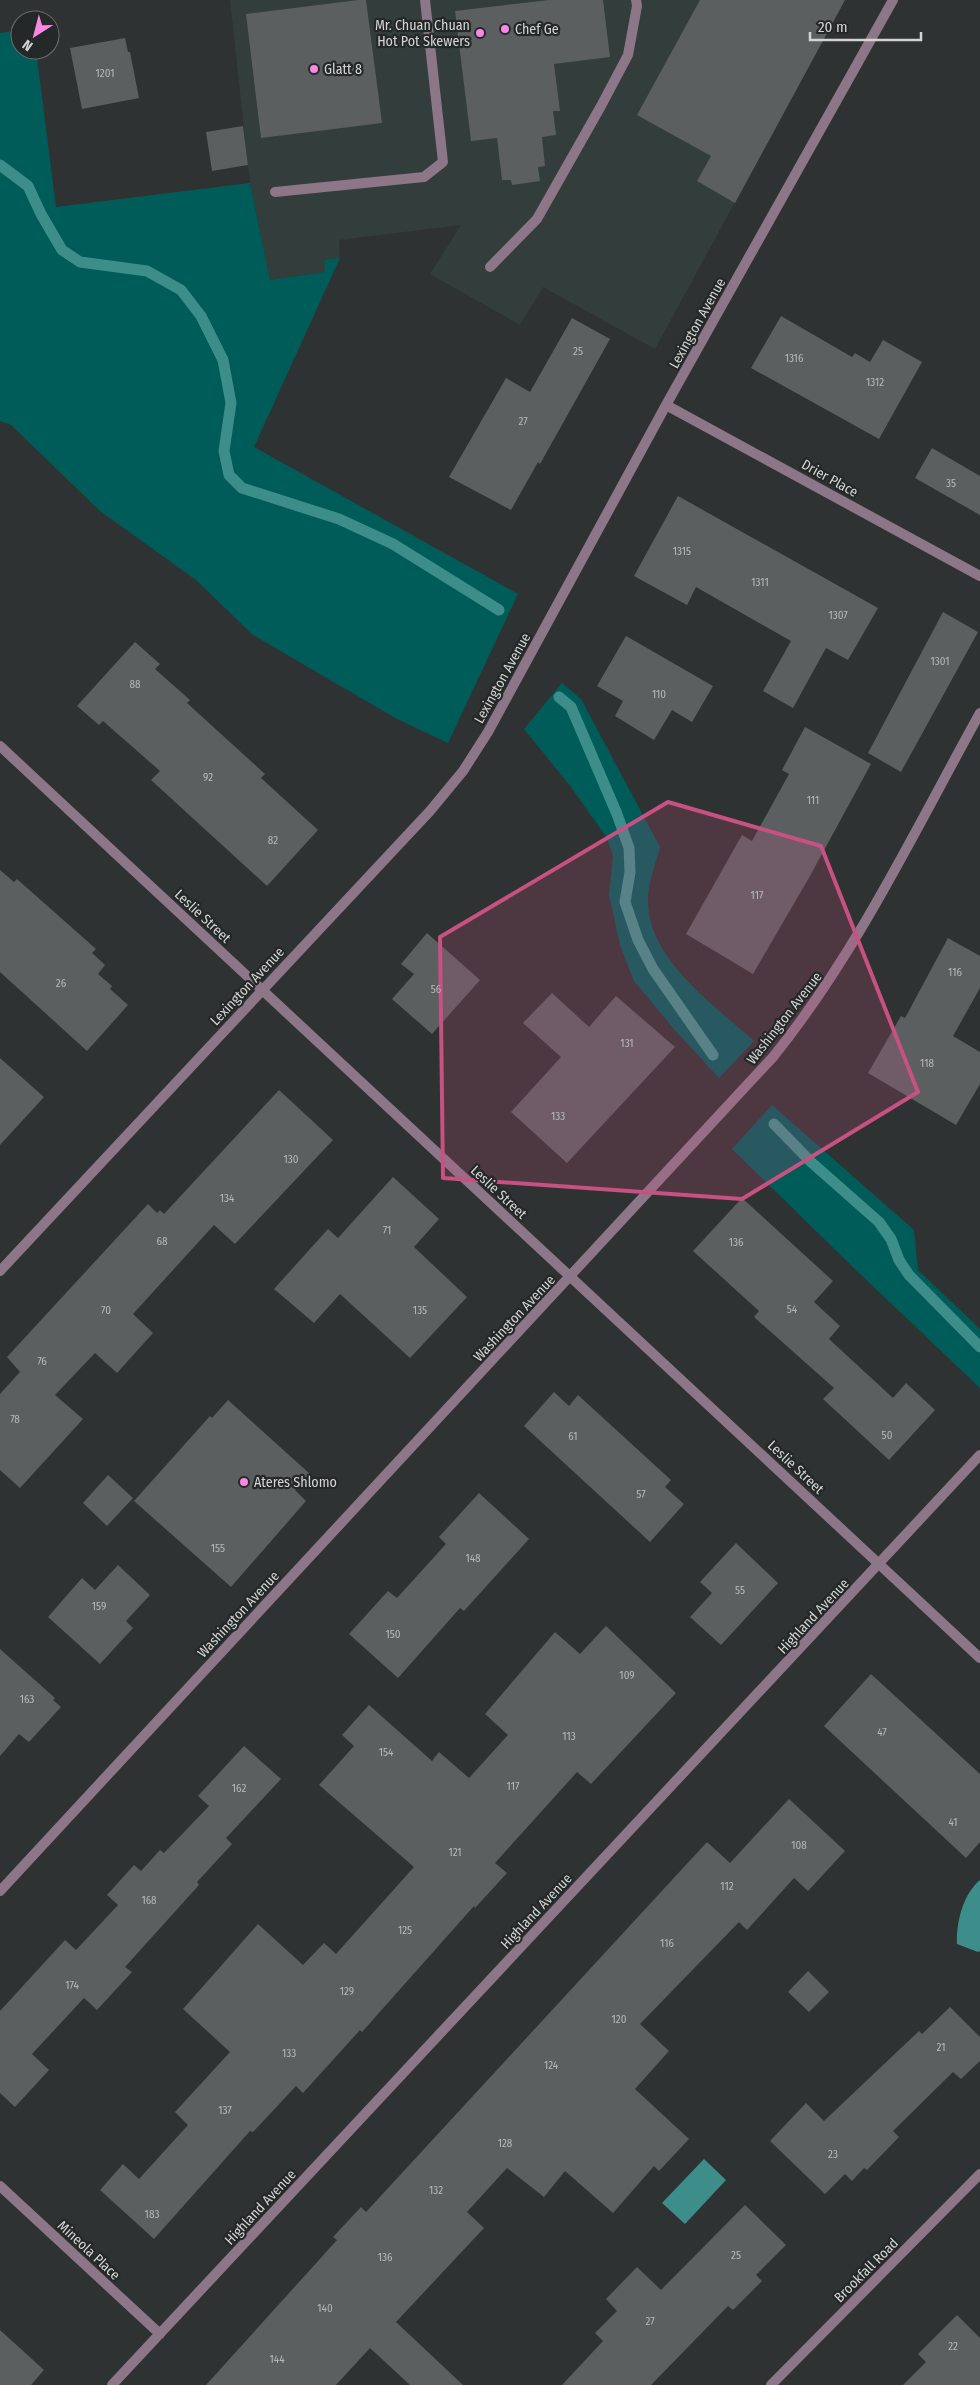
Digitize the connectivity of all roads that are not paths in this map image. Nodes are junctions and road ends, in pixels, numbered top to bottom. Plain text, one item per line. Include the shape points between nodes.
1 (425, 0) edge
2 (636, 0) edge
3 (893, 0) edge
4 (275, 192) dead end
5 (490, 267) dead end
6 (666, 404) junction
7 (980, 576) edge
8 (980, 713) edge
9 (0, 746) edge
10 (263, 990) junction
11 (0, 1272) edge
12 (570, 1278) junction
13 (980, 1455) edge
14 (881, 1564) junction
15 (980, 1658) edge
16 (0, 1891) edge
17 (980, 2174) edge
18 (0, 2186) edge
19 (160, 2334) junction
20 (112, 2385) edge
21 (771, 2385) edge

1 - 4 street via 444,162 424,177
2 - 5 street via 628,55 601,106 537,220
3 - 6 street, Lexington Avenue
6 - 7 street, Drier Place
6 - 10 street, Lexington Avenue via 488,732 463,771 430,811
8 - 12 street, Washington Avenue via 844,960 805,1018 731,1104
9 - 10 street, Leslie Street
10 - 11 street, Lexington Avenue
10 - 12 street, Leslie Street
12 - 14 street, Leslie Street
12 - 16 street, Washington Avenue
13 - 14 street, Highland Avenue
14 - 15 street, Leslie Street
14 - 19 street, Highland Avenue
17 - 21 street, Brookfall Road
18 - 19 street, Mineola Place
19 - 20 street, Highland Avenue

